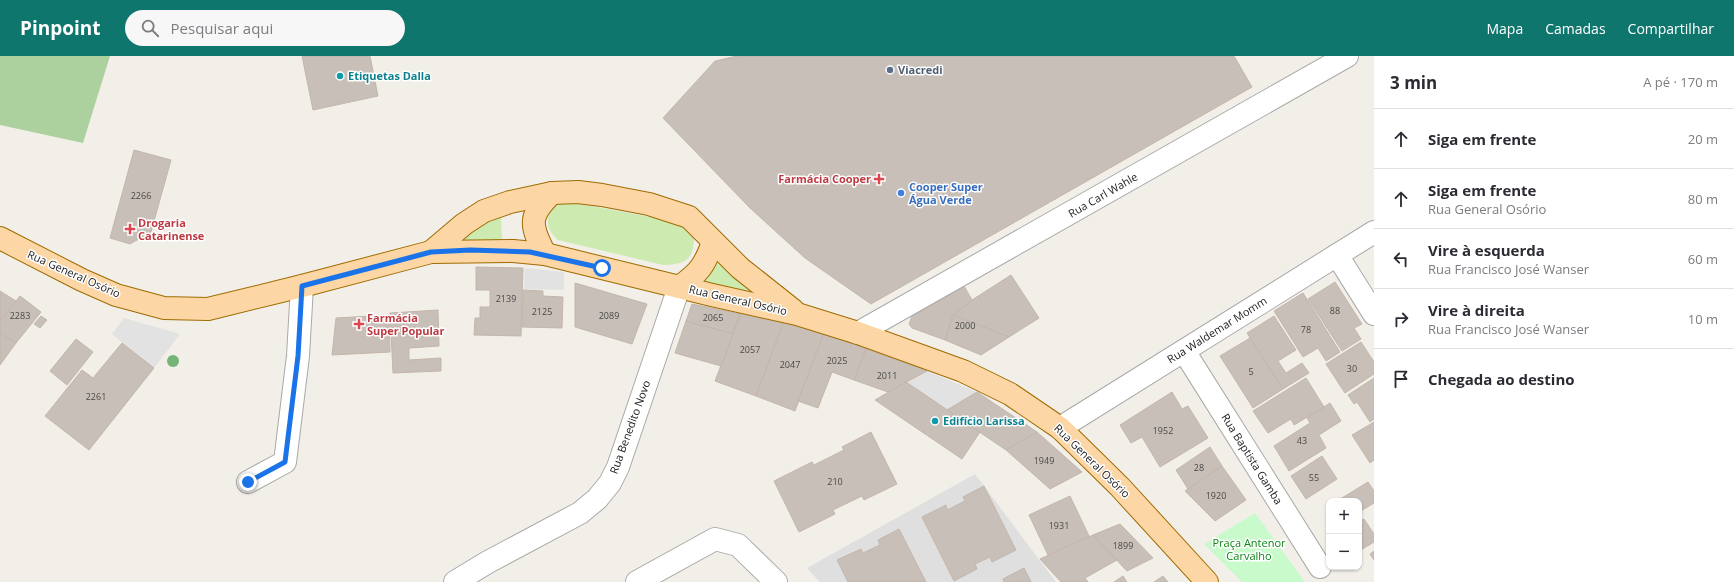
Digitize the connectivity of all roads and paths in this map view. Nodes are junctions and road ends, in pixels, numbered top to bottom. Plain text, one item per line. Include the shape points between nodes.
1 (1347, 56) edge
2 (552, 193) junction
3 (1374, 232) edge
4 (0, 238) edge
5 (713, 242) junction
6 (431, 252) junction
7 (545, 254) junction
8 (1337, 255) junction
9 (302, 286) junction
10 (679, 287) junction
11 (797, 314) junction
12 (1374, 314) edge
13 (858, 333) junction
14 (1184, 351) junction
15 (1060, 428) junction
16 (248, 482) dead end
17 (1320, 567) dead end
18 (456, 582) edge
19 (637, 582) edge
20 (776, 582) edge
21 (1207, 582) edge

1 - 13 street, Rua Carl Wahle
2 - 5 main road, Rua General Osório via 578,192 650,204 689,217
2 - 6 main road, Rua General Osório via 510,202 484,211
2 - 7 main road via 538,206 534,216 537,238
3 - 8 street, Rua Waldemar Momm
4 - 9 main road, Rua General Osório via 116,295 164,308 208,308
5 - 10 main road via 701,268
5 - 11 main road, Rua General Osório via 740,268
6 - 7 main road, Rua General Osório via 513,250
6 - 9 main road, Rua General Osório
7 - 10 main road, Rua General Osório
8 - 12 street
8 - 14 street, Rua Waldemar Momm
9 - 16 street via 298,356 285,462
10 - 11 main road, Rua General Osório
10 - 18 street, Rua Benedito Novo via 618,467 610,483 580,513
11 - 13 main road, Rua General Osório
13 - 15 main road, Rua General Osório via 963,371 1010,394
14 - 15 street, Rua Waldemar Momm
14 - 17 street, Rua Baptista Gamba
15 - 21 main road, Rua General Osório via 1120,487
19 - 20 street via 715,538 738,545

